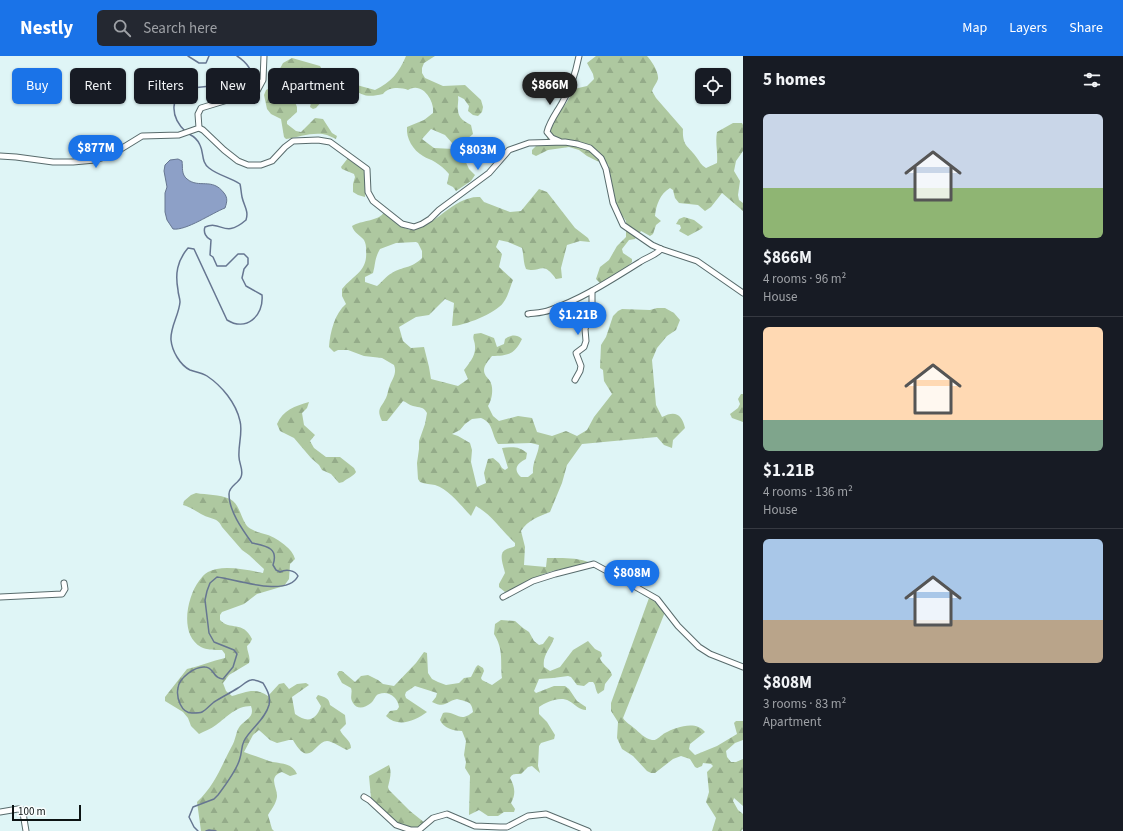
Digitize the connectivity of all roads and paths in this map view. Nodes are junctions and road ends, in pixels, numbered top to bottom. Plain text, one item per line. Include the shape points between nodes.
1 (264, 56) edge
2 (579, 56) edge
3 (196, 128) junction
4 (560, 142) junction
5 (0, 156) edge
6 (661, 249) junction
7 (592, 292) junction
8 (743, 293) edge
9 (528, 314) dead end
10 (575, 380) dead end
11 (64, 583) dead end
12 (0, 597) edge
13 (503, 597) dead end
14 (743, 666) edge
15 (364, 798) dead end
16 (0, 812) edge
17 (26, 831) edge
18 (588, 831) edge

1 - 3 street via 263,80 257,91 202,108 198,114
2 - 4 street via 564,100 547,132
3 - 4 street via 203,130 234,158 248,165 261,165 272,161 292,141 330,142 367,169 368,192 373,201 402,224 414,227 430,219 489,173 509,150 529,143
3 - 5 street via 184,134 142,136 110,155 95,160 53,162
4 - 6 street via 577,144 597,153 606,169 620,222 645,241
6 - 7 street
6 - 8 street via 697,261
7 - 9 street via 551,310
7 - 10 street via 586,341 584,347 576,353 581,364
11 - 12 street via 65,589 62,594
13 - 14 street via 533,581 594,564 657,600 682,631 699,647 710,654
15 - 18 street via 396,825 411,830 419,830 433,818 447,814 475,826 500,827 507,827 528,816 541,814 550,815
16 - 17 street via 22,810

